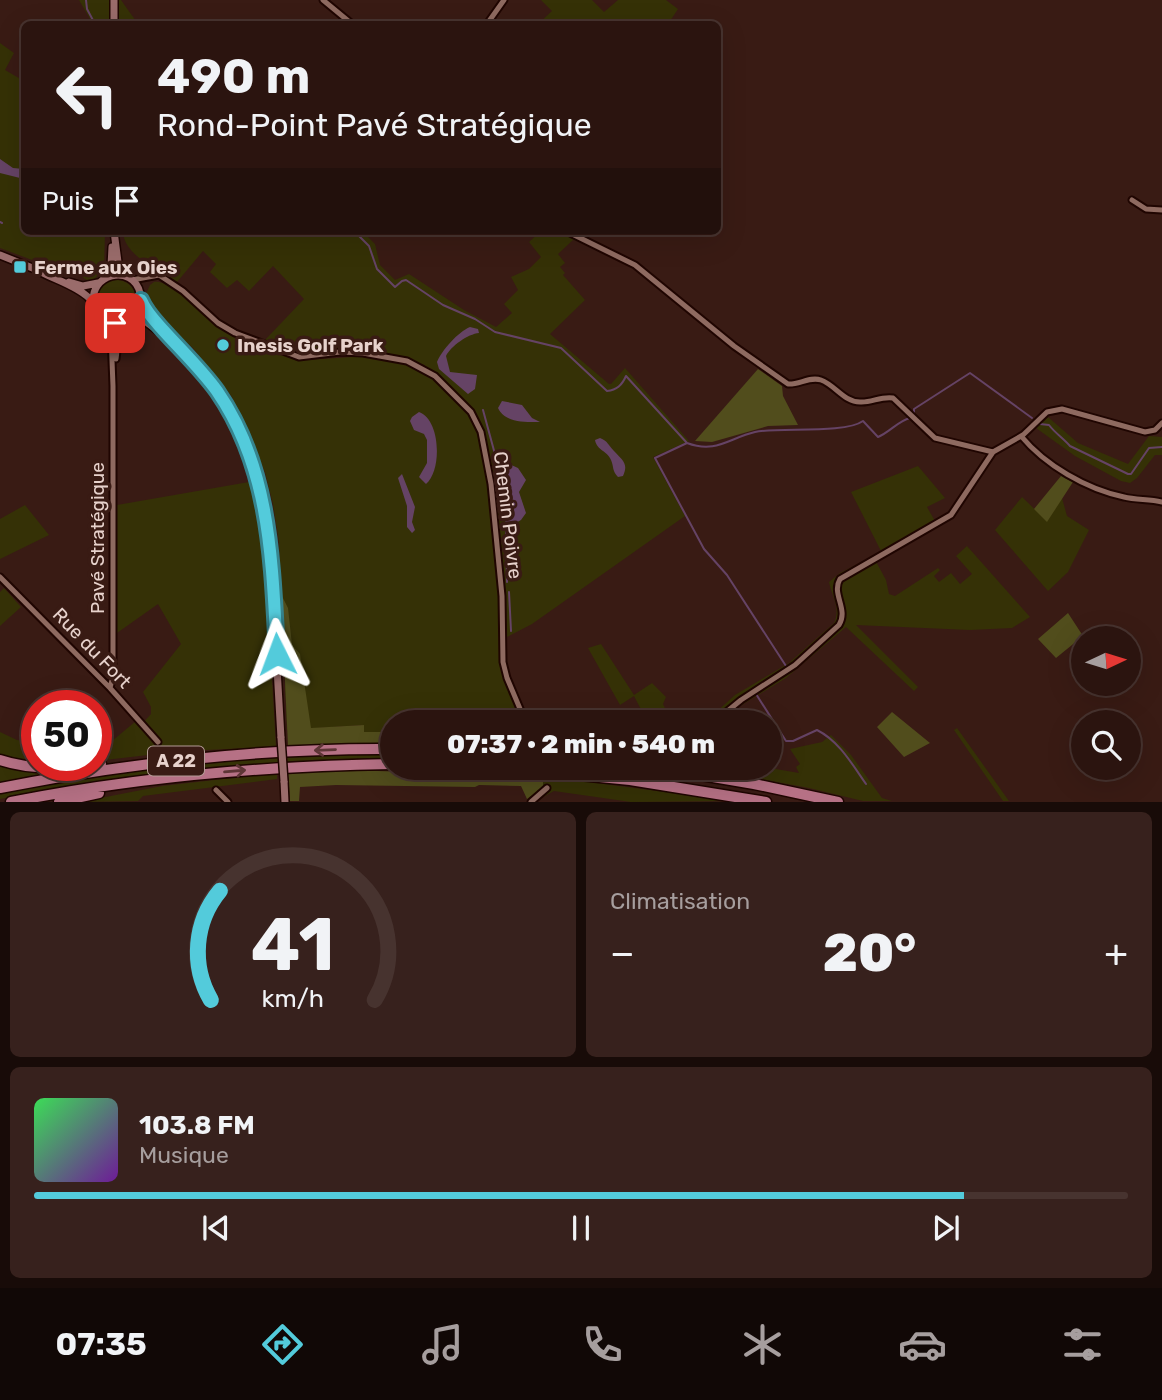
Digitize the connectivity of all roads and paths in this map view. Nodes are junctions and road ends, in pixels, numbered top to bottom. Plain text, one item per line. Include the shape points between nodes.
1 (114, 0) edge
2 (323, 0) edge
3 (504, 0) edge
4 (114, 21) edge
5 (348, 21) edge
6 (489, 21) edge
7 (1132, 200) dead end
8 (1162, 210) edge
9 (114, 235) edge
10 (115, 235) edge
11 (574, 235) edge
12 (0, 255) edge
13 (41, 272) junction
14 (161, 276) junction
15 (107, 277) junction
16 (128, 278) junction
17 (99, 283) junction
18 (140, 296) junction
19 (94, 306) junction
20 (130, 319) junction
21 (106, 320) junction
22 (186, 355) junction
23 (113, 386) junction
24 (1162, 423) edge
25 (1021, 436) junction
26 (993, 452) junction
27 (1162, 502) edge
28 (0, 577) edge
29 (110, 688) junction
30 (520, 710) edge
31 (728, 710) edge
32 (158, 742) dead end
33 (380, 749) edge
34 (258, 754) junction
35 (0, 760) edge
36 (380, 764) edge
37 (156, 778) junction
38 (630, 780) edge
39 (730, 780) edge
40 (0, 788) edge
41 (547, 788) dead end
42 (216, 790) dead end
43 (11, 802) edge
44 (59, 802) edge
45 (228, 802) edge
46 (285, 802) edge
47 (531, 802) edge
48 (766, 802) edge
49 (838, 802) edge

1 - 4 main road
2 - 5 street
3 - 6 street
7 - 8 street via 1146,209
9 - 15 main road
10 - 16 main road via 118,262
11 - 26 street via 635,265 788,384 820,379 859,402 893,397 935,438
12 - 13 main road
13 - 17 main road via 77,285
13 - 19 main road via 84,295
14 - 16 street
14 - 18 street via 148,279
14 - 30 street, Chemin Poivre via 235,333 299,357 340,352 407,361 432,373 471,412 481,432 491,484 503,604 503,662
15 - 16 main road
15 - 17 main road
16 - 18 main road
17 - 19 main road via 93,294
18 - 20 main road
18 - 22 main road via 150,315
19 - 21 main road
20 - 21 main road
20 - 22 main road via 150,324
20 - 23 street, Pavé Stratégique via 122,326
21 - 23 street, Pavé Stratégique via 112,342
22 - 46 main road, bridge via 235,420 262,492 272,561
23 - 29 street, Pavé Stratégique
24 - 25 street via 1144,432 1056,409 1044,413
25 - 26 street
25 - 27 street via 1045,461 1087,483 1123,497
26 - 31 street via 951,515 840,579 837,589 843,616 839,625 795,664
28 - 29 street, Rue du Fort
29 - 32 street, Rue du Fort
33 -> 34 highway, A 22
34 - 35 highway via 57,768
34 - 40 highway, A 22 via 140,765
37 -> 36 highway, A 22
37 - 43 highway, A 22
37 - 44 highway
38 - 48 highway
39 - 49 highway
41 - 47 street
42 - 45 street

